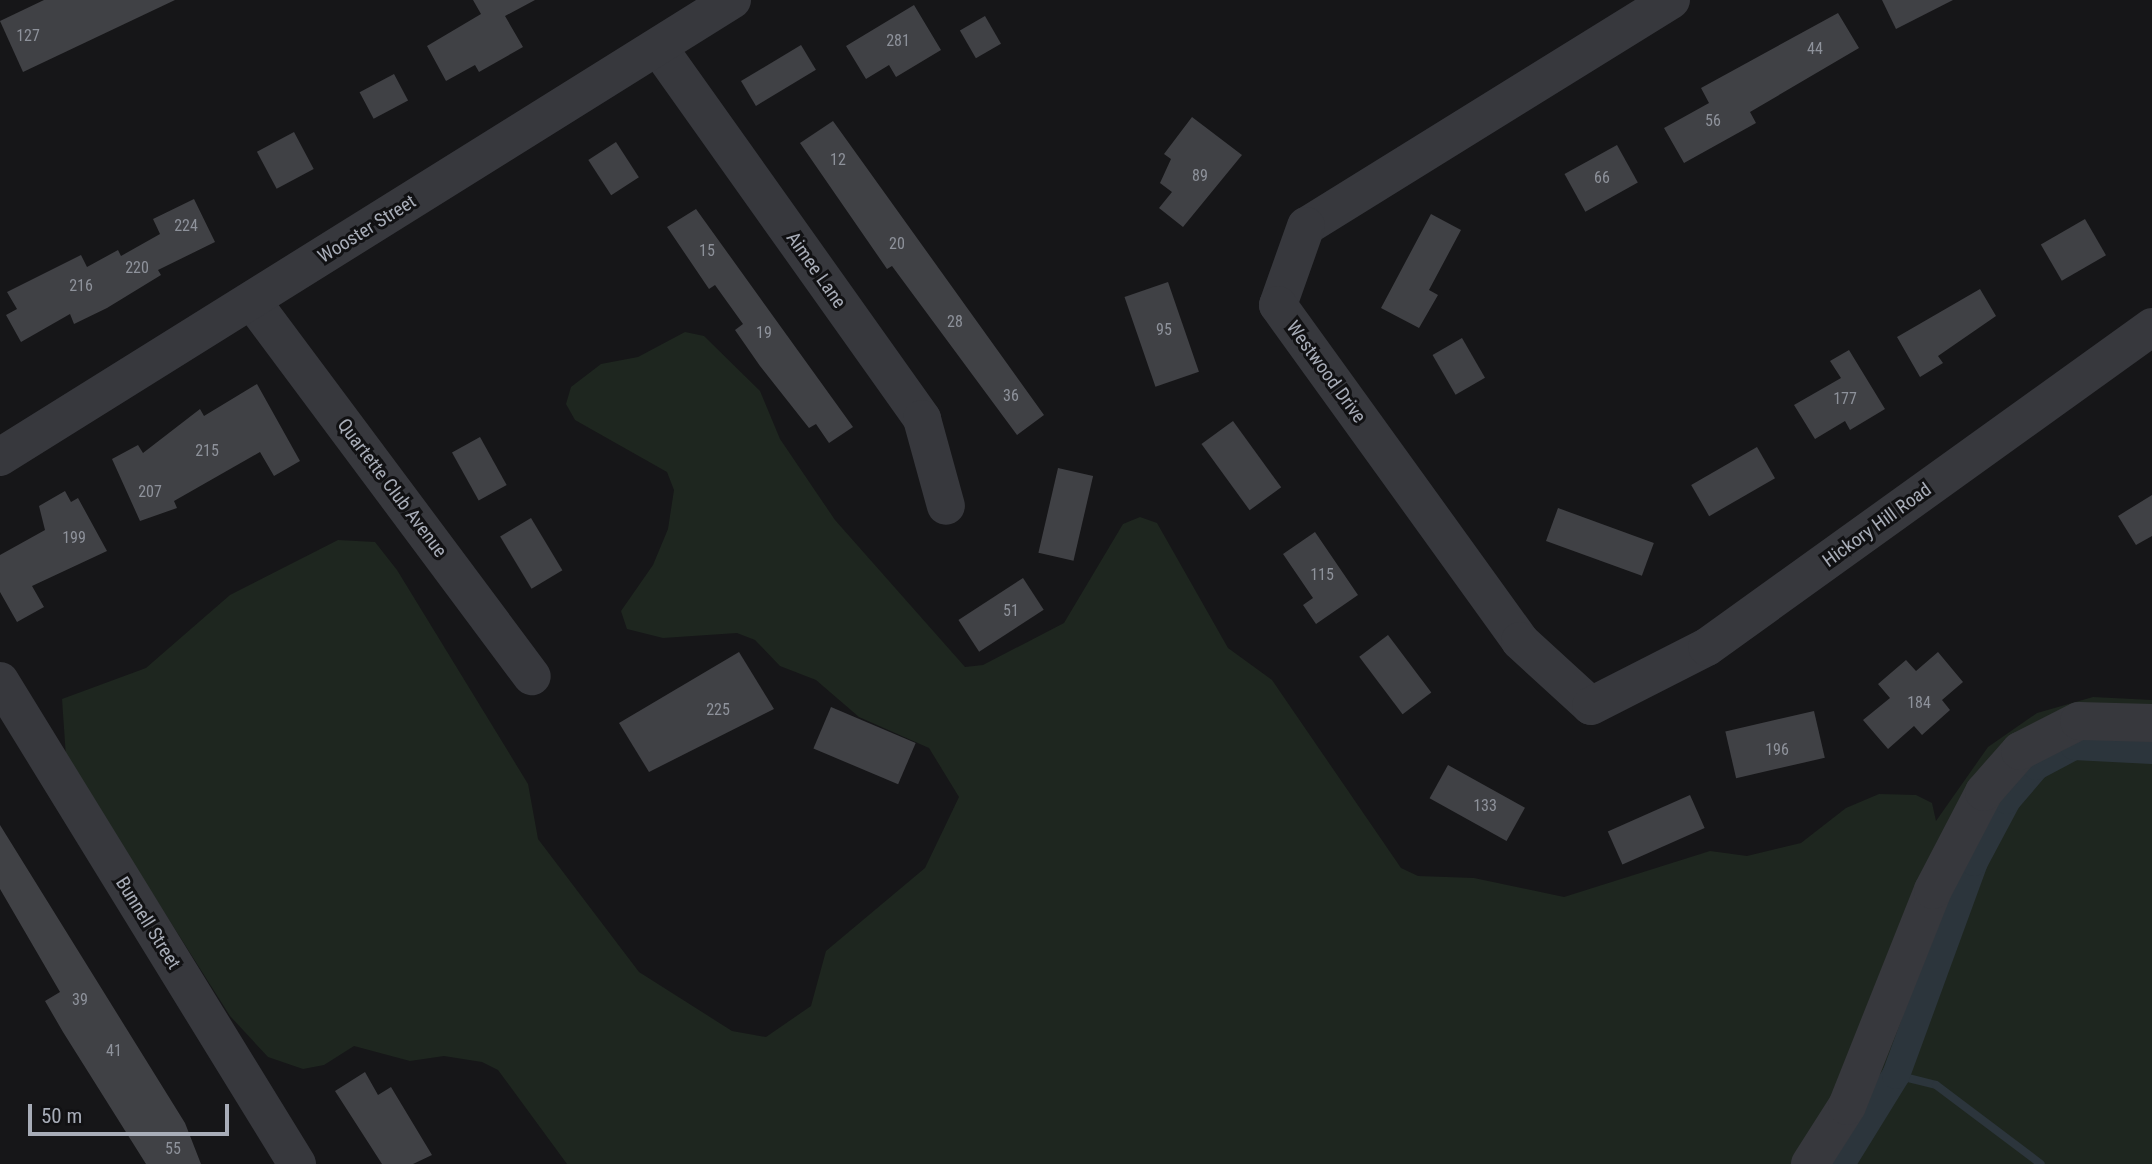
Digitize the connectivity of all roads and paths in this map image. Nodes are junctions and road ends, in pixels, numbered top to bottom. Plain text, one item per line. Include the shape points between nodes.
1 (732, 0) edge
2 (1671, 0) edge
3 (658, 47) junction
4 (252, 301) junction
5 (2152, 327) edge
6 (0, 457) edge
7 (946, 506) dead end
8 (532, 676) dead end
9 (0, 681) edge
10 (1591, 706) joint
11 (2152, 723) edge
12 (297, 1164) edge
13 (1810, 1164) edge

1 - 3 street, Wooster Street
2 - 10 street, Westwood Drive via 1306,226 1278,305 1520,641
3 - 4 street, Wooster Street
3 - 7 street, Aimee Lane via 922,419
4 - 6 street, Wooster Street
4 - 8 street, Quartette Club Avenue
5 - 10 street, Hickory Hill Road via 1707,647
9 - 12 street, Bunnell Street
11 - 13 street via 2079,721 2020,751 1984,792 1933,890 1847,1106

